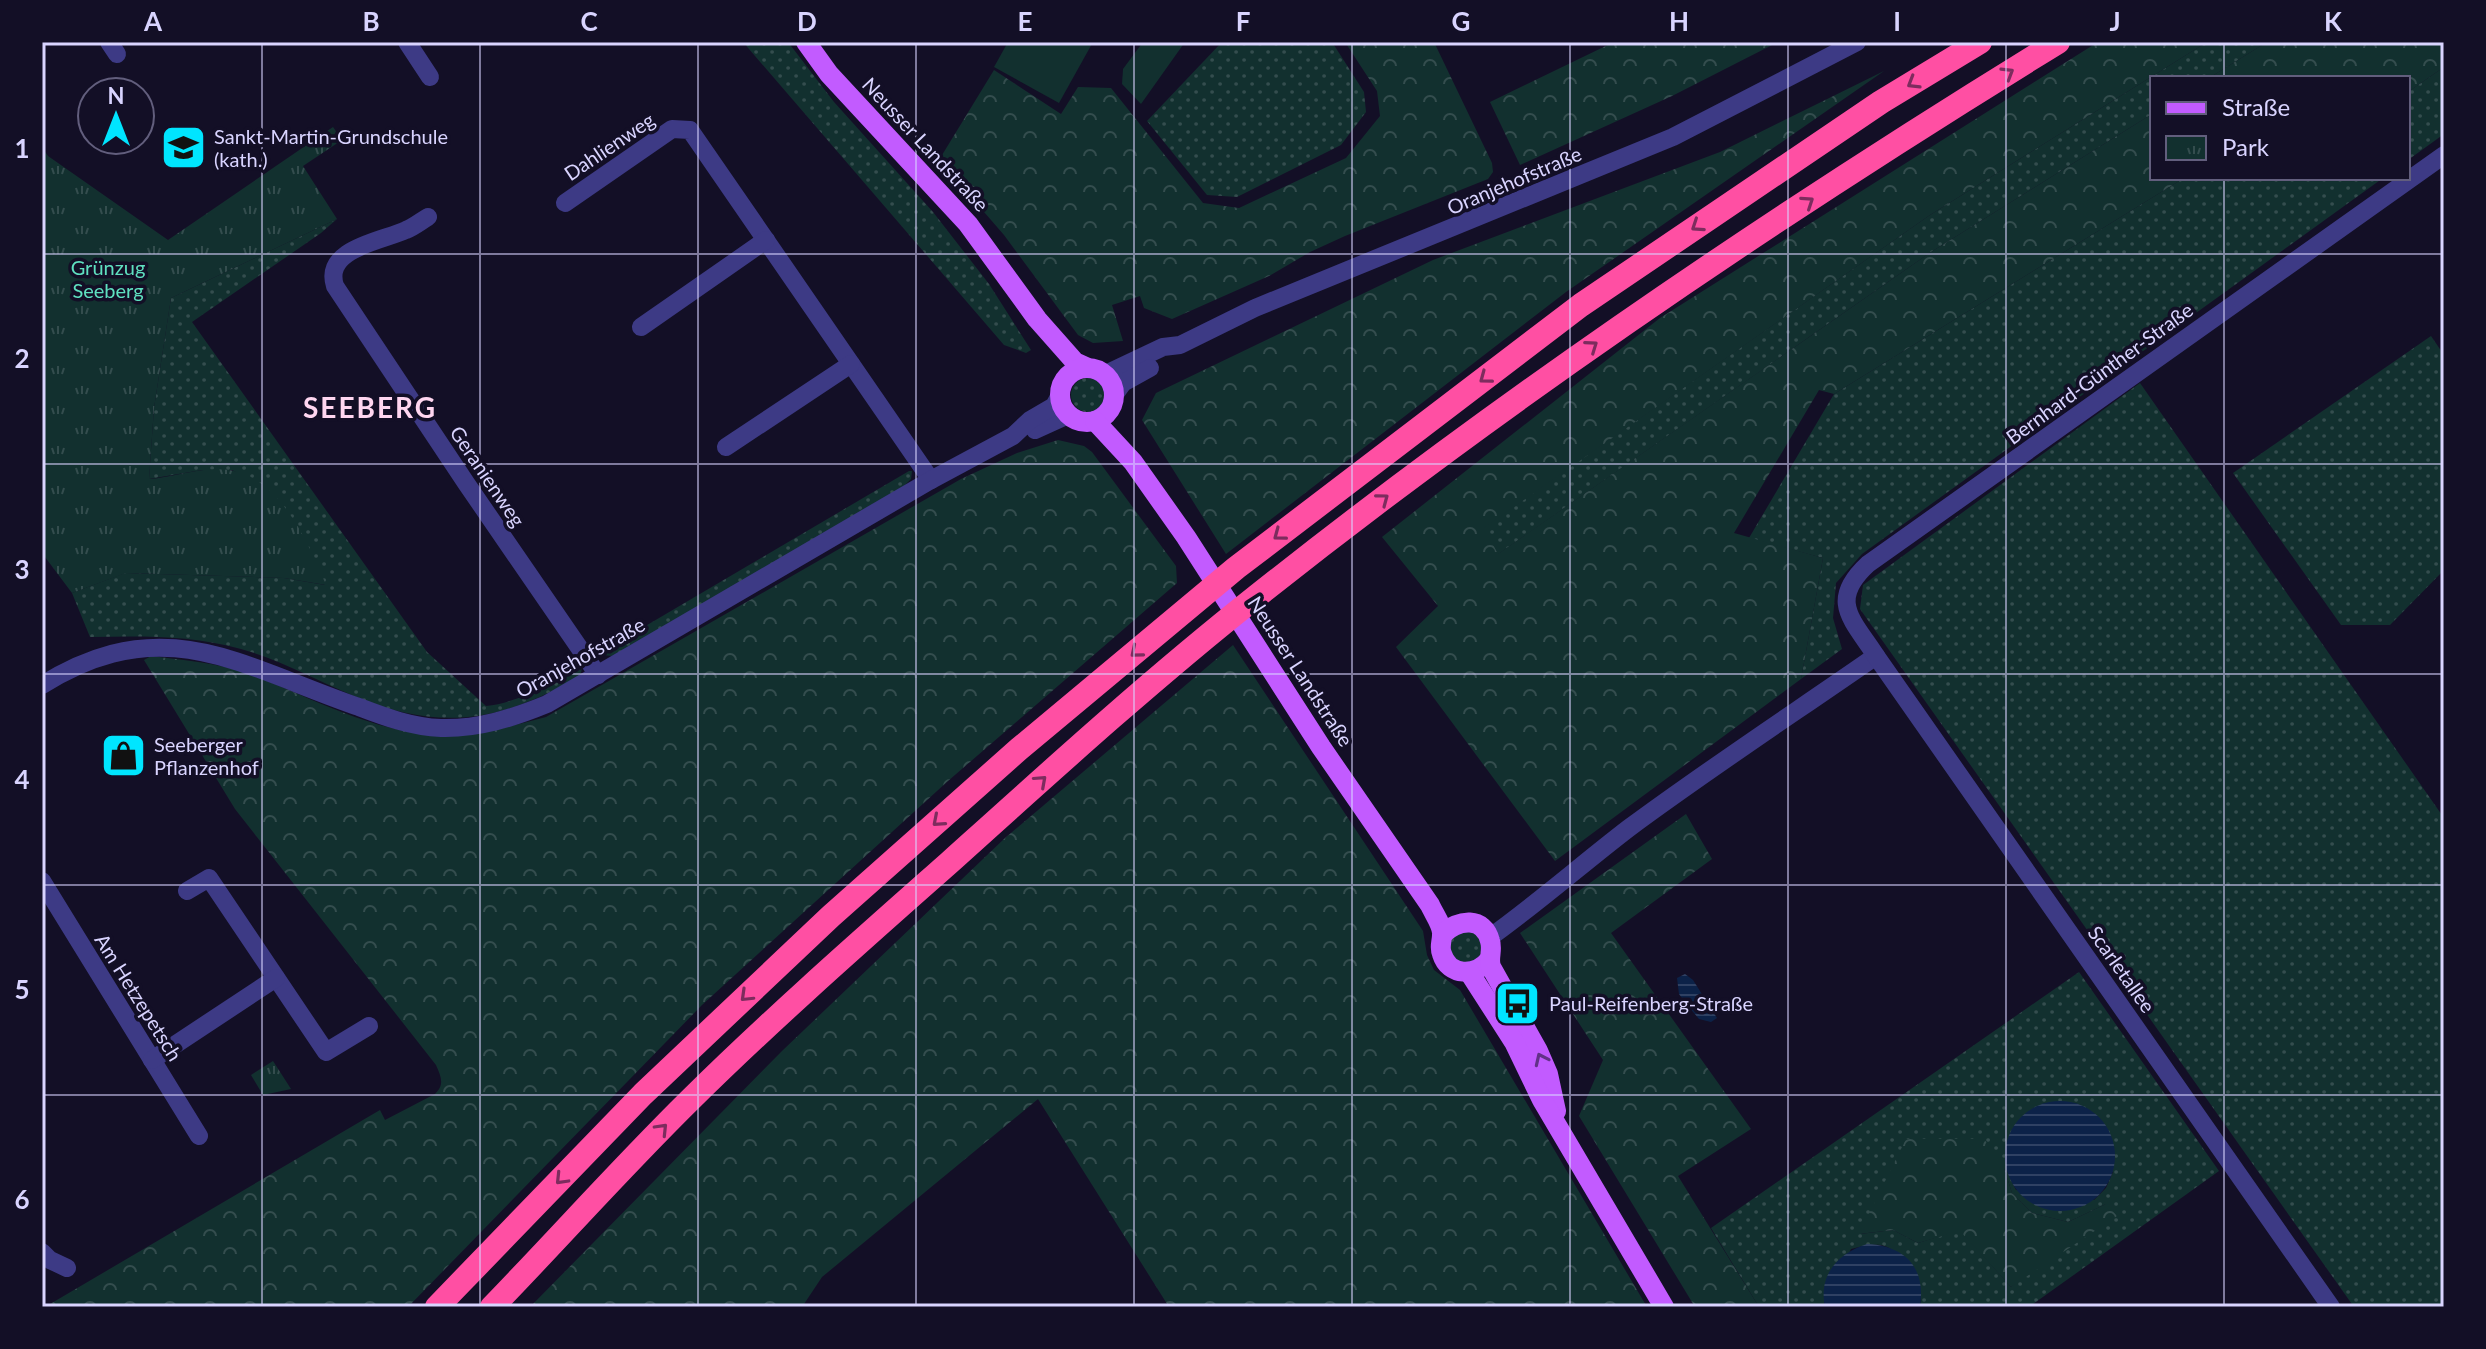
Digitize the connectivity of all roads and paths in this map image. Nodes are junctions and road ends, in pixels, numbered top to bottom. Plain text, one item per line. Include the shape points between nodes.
1 (407, 42) edge
2 (806, 42) edge
3 (1857, 42) edge
4 (1980, 42) edge
5 (2058, 42) edge
6 (430, 77) dead end
7 (2444, 155) edge
8 (2410, 179) edge
9 (2409, 180) edge
10 (565, 203) dead end
11 (428, 217) dead end
12 (766, 240) junction
13 (1037, 319) junction
14 (641, 327) dead end
15 (1180, 345) junction
16 (851, 364) junction
17 (1086, 367) junction
18 (1106, 374) junction
19 (1061, 388) junction
20 (1113, 401) junction
21 (1068, 415) junction
22 (1095, 421) junction
23 (1013, 436) junction
24 (726, 447) dead end
25 (1133, 462) junction
26 (931, 480) junction
27 (1876, 656) junction
28 (598, 675) junction
29 (42, 685) edge
30 (42, 881) edge
31 (187, 891) dead end
32 (1450, 928) junction
33 (1486, 932) junction
34 (1489, 960) junction
35 (1469, 972) junction
36 (276, 978) junction
37 (369, 1026) dead end
38 (152, 1060) junction
39 (1563, 1134) junction
40 (199, 1136) dead end
41 (42, 1252) edge
42 (67, 1268) dead end
43 (437, 1307) edge
44 (492, 1307) edge
45 (1664, 1307) edge
46 (2331, 1307) edge

1 - 6 street
2 - 13 main road, Neusser Landstraße via 829,74 968,224
3 - 15 street, Oranjehofstraße via 1673,137 1255,308
4 -> 43 highway via 1881,102 1581,305 1236,568 1019,749 831,916 643,1094
44 -> 5 highway via 700,1091 1215,630 1603,338
7 - 8 street, Bernhard-Günther-Straße
9 - 27 street, Bernhard-Günther-Straße via 1868,564 1848,588 1846,604
10 - 12 street, Dahlienweg via 672,129 683,128 690,130
11 - 28 street, Geranienweg via 343,257 333,272 335,286
12 - 14 street
12 - 16 street, Dahlienweg
13 - 17 main road, Neusser Landstraße via 1075,362
13 - 19 main road, Neusser Landstraße via 1063,370
15 - 18 street, Oranjehofstraße via 1163,347
15 - 20 street, Oranjehofstraße via 1169,358 1123,383
16 - 24 street
16 - 26 street, Dahlienweg
17 - 18 main road
17 - 19 main road via 1073,371
18 - 20 main road via 1114,387
19 - 21 main road
19 - 23 street, Oranjehofstraße via 1054,406
20 - 22 main road
20 - 25 main road, Neusser Landstraße
21 - 22 main road
21 - 23 street, Oranjehofstraße
22 - 25 main road, Neusser Landstraße
23 - 26 street, Oranjehofstraße
25 - 32 main road, Neusser Landstraße via 1321,747
26 - 28 street, Oranjehofstraße
27 - 33 street via 1631,827 1532,907
27 - 46 street, Scarletallee
28 - 29 street, Oranjehofstraße via 523,714 439,728 398,721 242,662 182,648 109,653
30 - 38 street, Am Hetzepetsch
31 - 36 street via 209,878
32 - 33 main road via 1474,923
32 - 35 main road, Neusser Landstraße via 1440,948 1446,963
33 - 34 main road, Neusser Landstraße
34 - 35 main road
39 -> 34 main road, Neusser Landstraße via 1548,1074
35 - 39 main road, Neusser Landstraße
36 - 37 street via 326,1052
36 - 38 street
38 - 40 street, Am Hetzepetsch
39 - 45 main road, Neusser Landstraße
41 - 42 street

